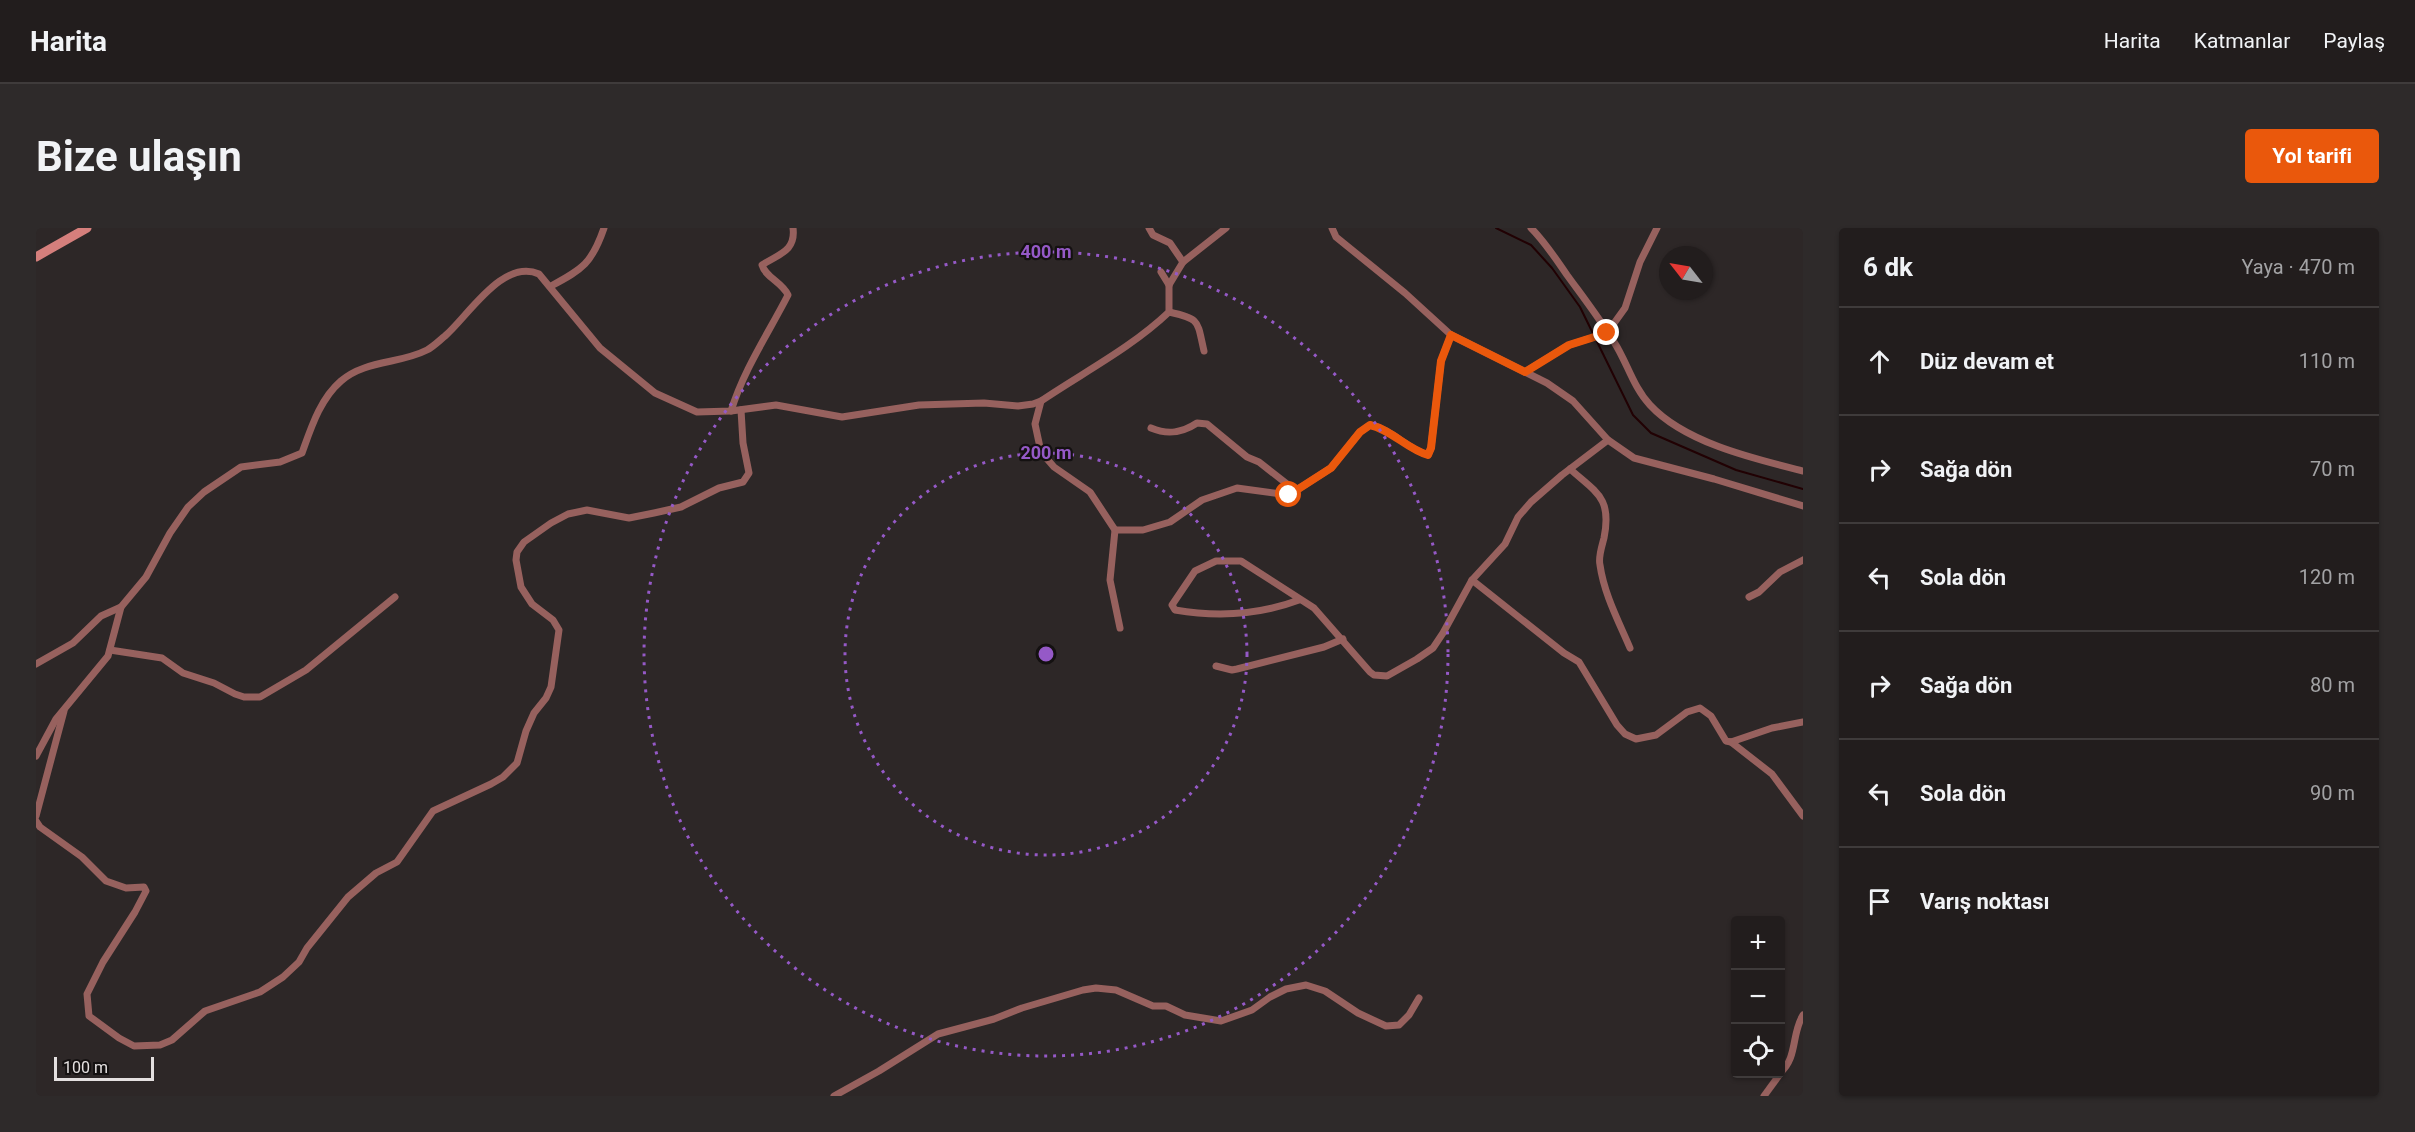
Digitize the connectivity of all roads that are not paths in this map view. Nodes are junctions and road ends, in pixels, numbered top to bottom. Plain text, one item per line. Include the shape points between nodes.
1 (87, 228) edge
2 (604, 228) edge
3 (794, 228) edge
4 (1149, 228) edge
5 (1226, 228) edge
6 (1332, 228) edge
7 (1531, 228) edge
8 (1657, 228) edge
9 (36, 257) edge
10 (1183, 262) junction
11 (1161, 272) dead end
12 (1169, 285) junction
13 (551, 286) junction
14 (1169, 312) junction
15 (1607, 333) junction
16 (1451, 335) junction
17 (1204, 351) dead end
18 (1525, 372) junction
19 (1041, 401) junction
20 (741, 410) junction
21 (731, 411) junction
22 (1151, 428) dead end
23 (1608, 440) junction
24 (1570, 469) junction
25 (1803, 471) edge
26 (1296, 491) junction
27 (1803, 507) edge
28 (1116, 530) junction
29 (1803, 560) edge
30 (1472, 580) junction
31 (395, 597) dead end
32 (1749, 597) dead end
33 (1299, 600) junction
34 (121, 607) junction
35 (1120, 628) dead end
36 (1343, 639) junction
37 (1630, 648) dead end
38 (110, 650) junction
39 (36, 664) edge
40 (1216, 666) dead end
41 (64, 709) junction
42 (1803, 722) edge
43 (1731, 742) junction
44 (36, 756) edge
45 (36, 816) edge
46 (1803, 816) edge
47 (36, 821) edge
48 (1419, 998) dead end
49 (1803, 1015) edge
50 (1785, 1068) edge
51 (1777, 1078) edge
52 (834, 1096) edge
53 (1764, 1096) edge

1 - 9 street
2 - 13 street via 596,251 579,271
3 - 21 street via 788,250 762,265 764,272 788,295 747,370
4 - 10 street via 1153,235 1170,243
5 - 10 street
6 - 16 street via 1336,237 1406,292
7 - 15 street via 1557,258
8 - 15 street via 1640,262 1625,308
10 - 12 street
11 - 12 street
12 - 14 street
13 - 21 street via 600,348 655,393 697,412
13 - 34 street via 530,270 508,275 427,350 361,368 341,381 327,396 302,453 280,462 241,468 204,492 188,507 146,577
14 - 17 street via 1193,318 1199,325
14 - 19 street via 1094,369
15 - 18 street via 1569,345
15 - 25 street via 1642,396 1672,423 1728,450
16 - 18 street
16 - 26 street via 1441,361 1428,455 1370,425 1331,468
18 - 23 street via 1573,401
19 - 20 street via 1018,406 919,405 842,417 776,405
19 - 28 street via 1035,424 1041,452 1054,467 1090,492
20 - 21 street
20 - 47 street via 749,473 743,482 719,488 681,507 646,515 629,518 587,510 568,514 524,542 516,560 521,587 532,604 553,620 559,630 551,687 534,713 517,763 491,784 433,811 397,862 376,873 348,897 299,962 260,992 205,1011 172,1040 160,1044 134,1046 102,1027 89,1016 87,994 146,891 144,887 126,888 105,881 82,857 40,828
22 - 26 street via 1171,433 1197,423 1207,424
23 - 24 street
23 - 27 street via 1634,458
24 - 30 street via 1525,509 1505,544
24 - 37 street via 1599,495 1605,506 1608,518 1599,562 1605,588
26 - 28 street via 1289,495 1237,488 1202,500 1170,522 1143,530
28 - 35 street via 1110,580
29 - 32 street via 1780,572
30 - 36 street via 1432,648 1386,676 1370,672
30 - 43 street via 1578,662 1626,734 1636,739 1656,735 1687,712 1700,708 1711,716 1726,741
31 - 38 street via 306,670 260,697 235,694 183,673 162,658
33 - 33 street via 1241,561 1216,561 1195,571 1172,605 1175,610 1213,615 1270,609
33 - 36 street via 1314,608
34 - 38 street
34 - 39 street via 100,616 73,643
36 - 40 street via 1237,669
38 - 41 street
41 - 44 street
41 - 45 street
42 - 43 street
43 - 46 street via 1772,774
48 - 52 street via 1399,1025 1386,1026 1306,985 1286,988 1252,1010 1221,1021 1153,1006 1116,990 1083,990 938,1034
49 - 50 street via 1797,1024 1790,1064
51 - 53 street

